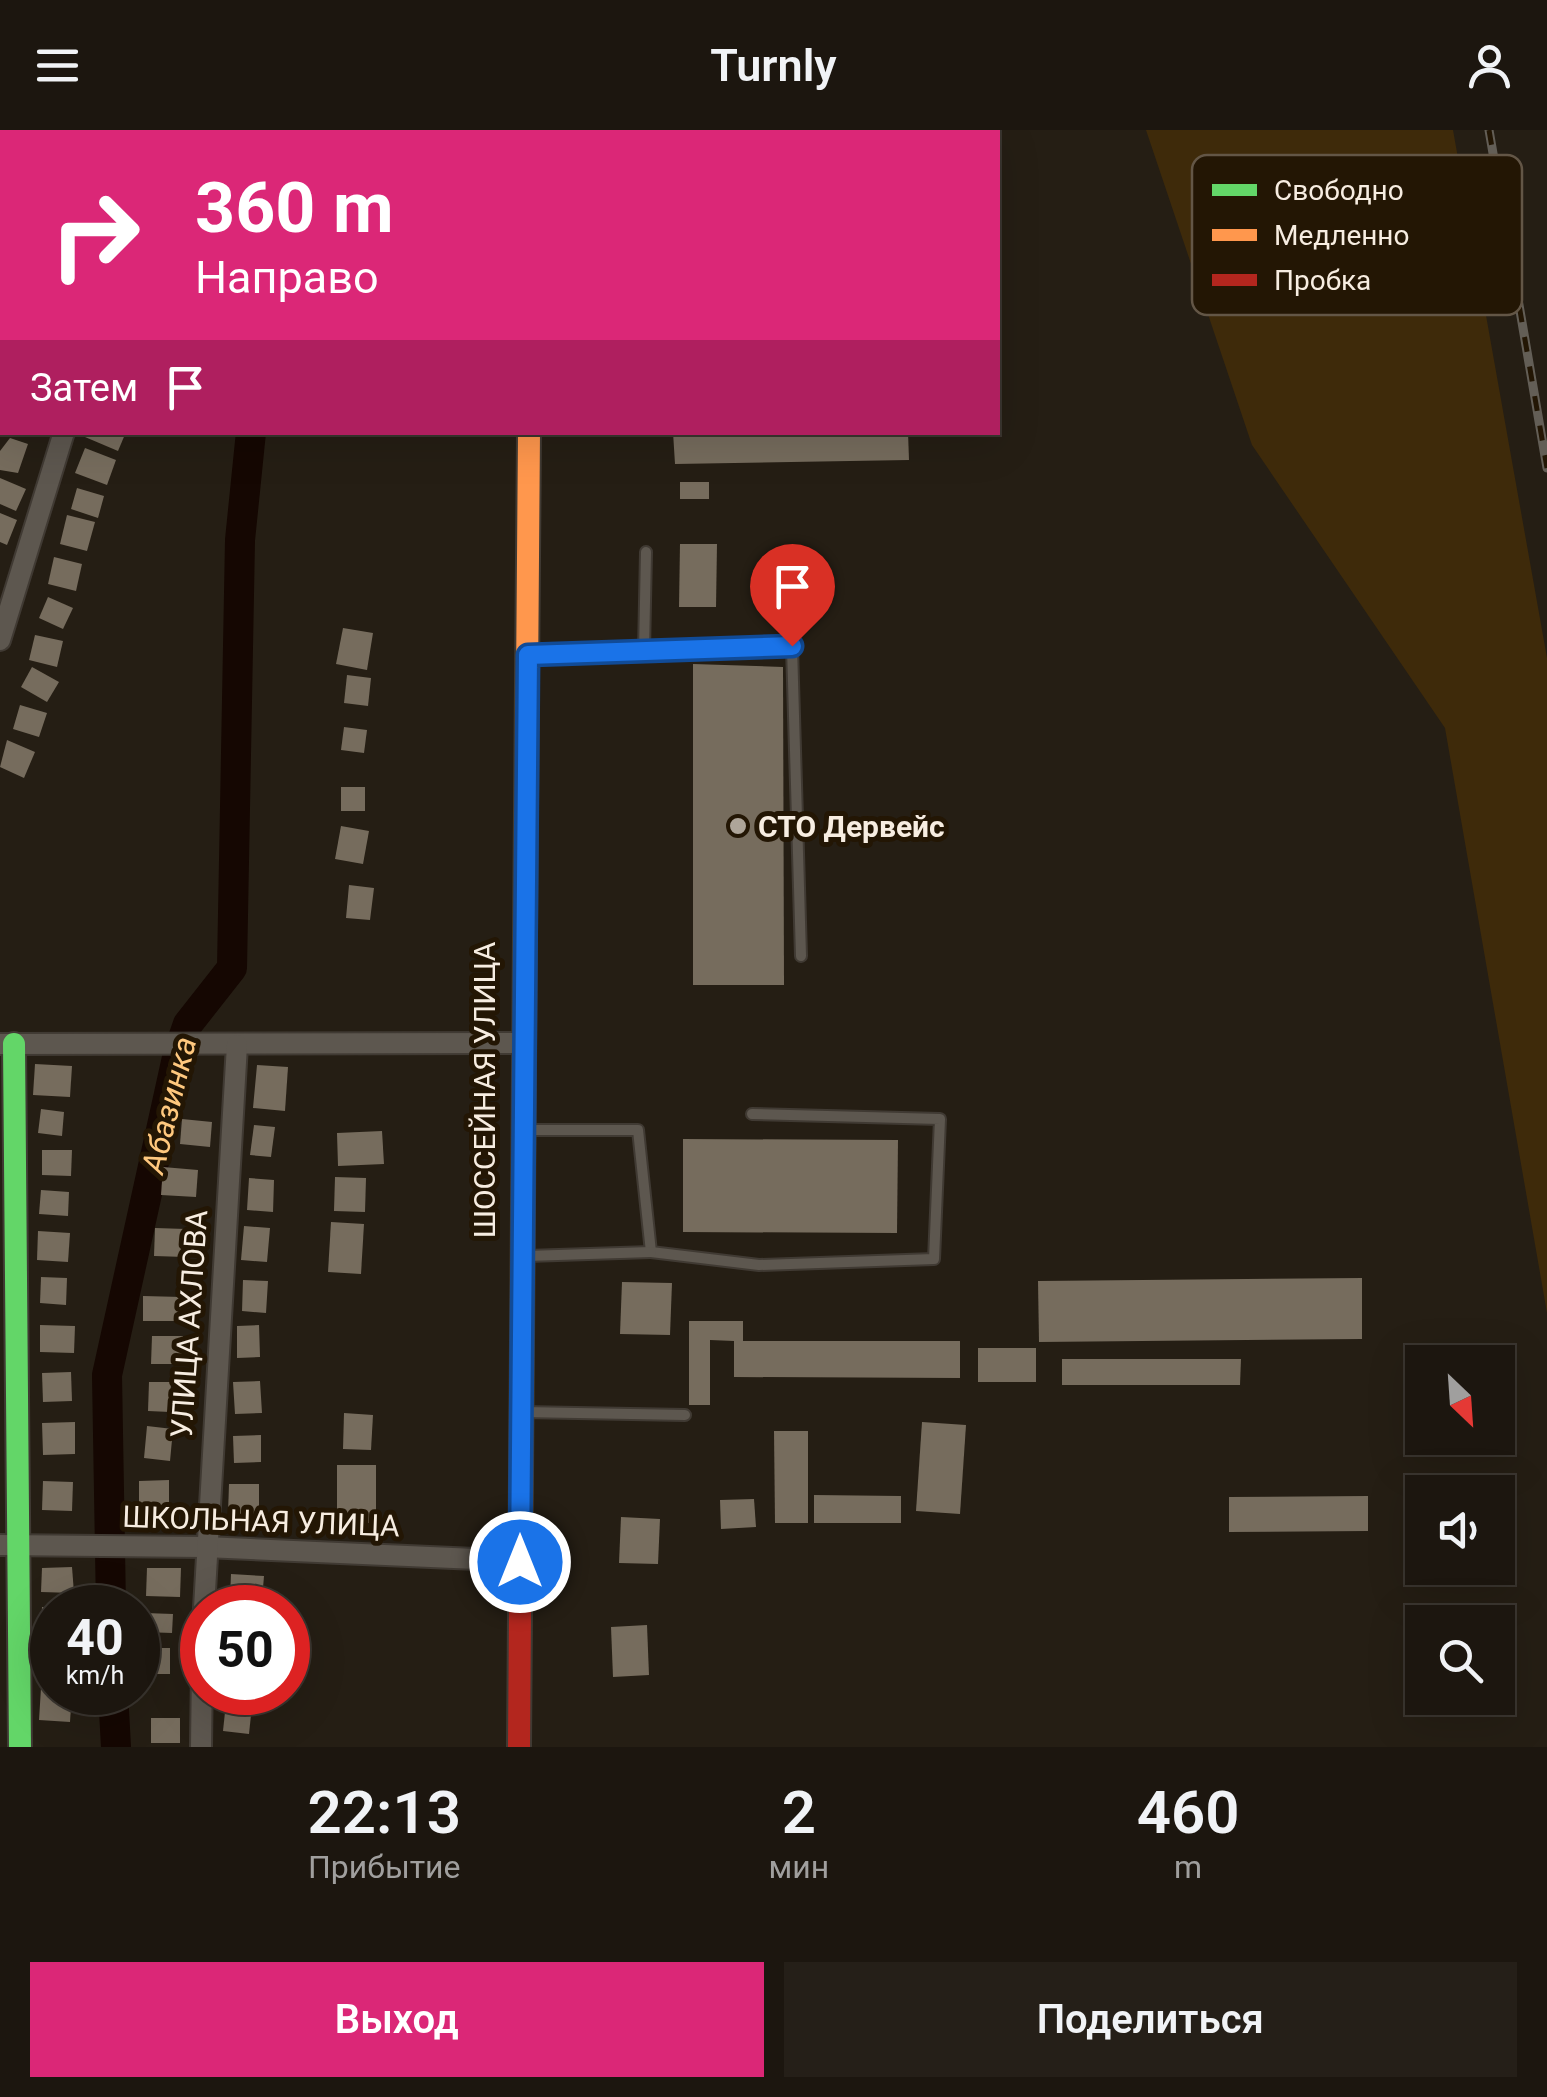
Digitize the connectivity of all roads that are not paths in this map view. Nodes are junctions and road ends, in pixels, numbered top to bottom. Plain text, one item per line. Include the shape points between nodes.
1 (63, 435) edge
2 (517, 435) edge
3 (529, 435) edge
4 (646, 552) dead end
5 (0, 640) edge
6 (644, 651) junction
7 (528, 655) junction
8 (802, 956) dead end
9 (514, 1043) junction
10 (7, 1044) edge
11 (237, 1045) junction
12 (752, 1114) dead end
13 (523, 1130) junction
14 (651, 1252) junction
15 (522, 1257) junction
16 (516, 1411) junction
17 (685, 1415) dead end
18 (9, 1545) edge
19 (205, 1547) junction
20 (516, 1561) junction
21 (204, 1585) edge
22 (201, 1715) edge
23 (20, 1747) edge
24 (201, 1747) edge
25 (510, 1747) edge
26 (518, 1747) edge

1 - 5 street
2 - 9 main road, ШОССЕЙНАЯ УЛИЦА
3 - 7 main road, ШОССЕЙНАЯ УЛИЦА
4 - 6 lane
6 - 7 lane
6 - 8 lane via 792,646
7 - 13 main road, ШОССЕЙНАЯ УЛИЦА
9 - 11 street
9 - 16 main road, ШОССЕЙНАЯ УЛИЦА
10 - 11 street
10 - 18 main road
11 - 19 street, УЛИЦА АХЛОВА
12 - 14 lane via 940,1119 934,1259 759,1265
13 - 14 lane via 638,1130
13 - 15 main road, ШОССЕЙНАЯ УЛИЦА
14 - 15 lane
15 - 16 main road, ШОССЕЙНАЯ УЛИЦА
16 - 17 lane
16 - 20 main road, ШОССЕЙНАЯ УЛИЦА
18 - 19 street, ШКОЛЬНАЯ УЛИЦА
18 - 23 main road
19 - 20 street, ШКОЛЬНАЯ УЛИЦА
19 - 21 street, УЛИЦА АХЛОВА
20 - 25 main road, ШОССЕЙНАЯ УЛИЦА
20 - 26 main road, ШОССЕЙНАЯ УЛИЦА
22 - 24 street

